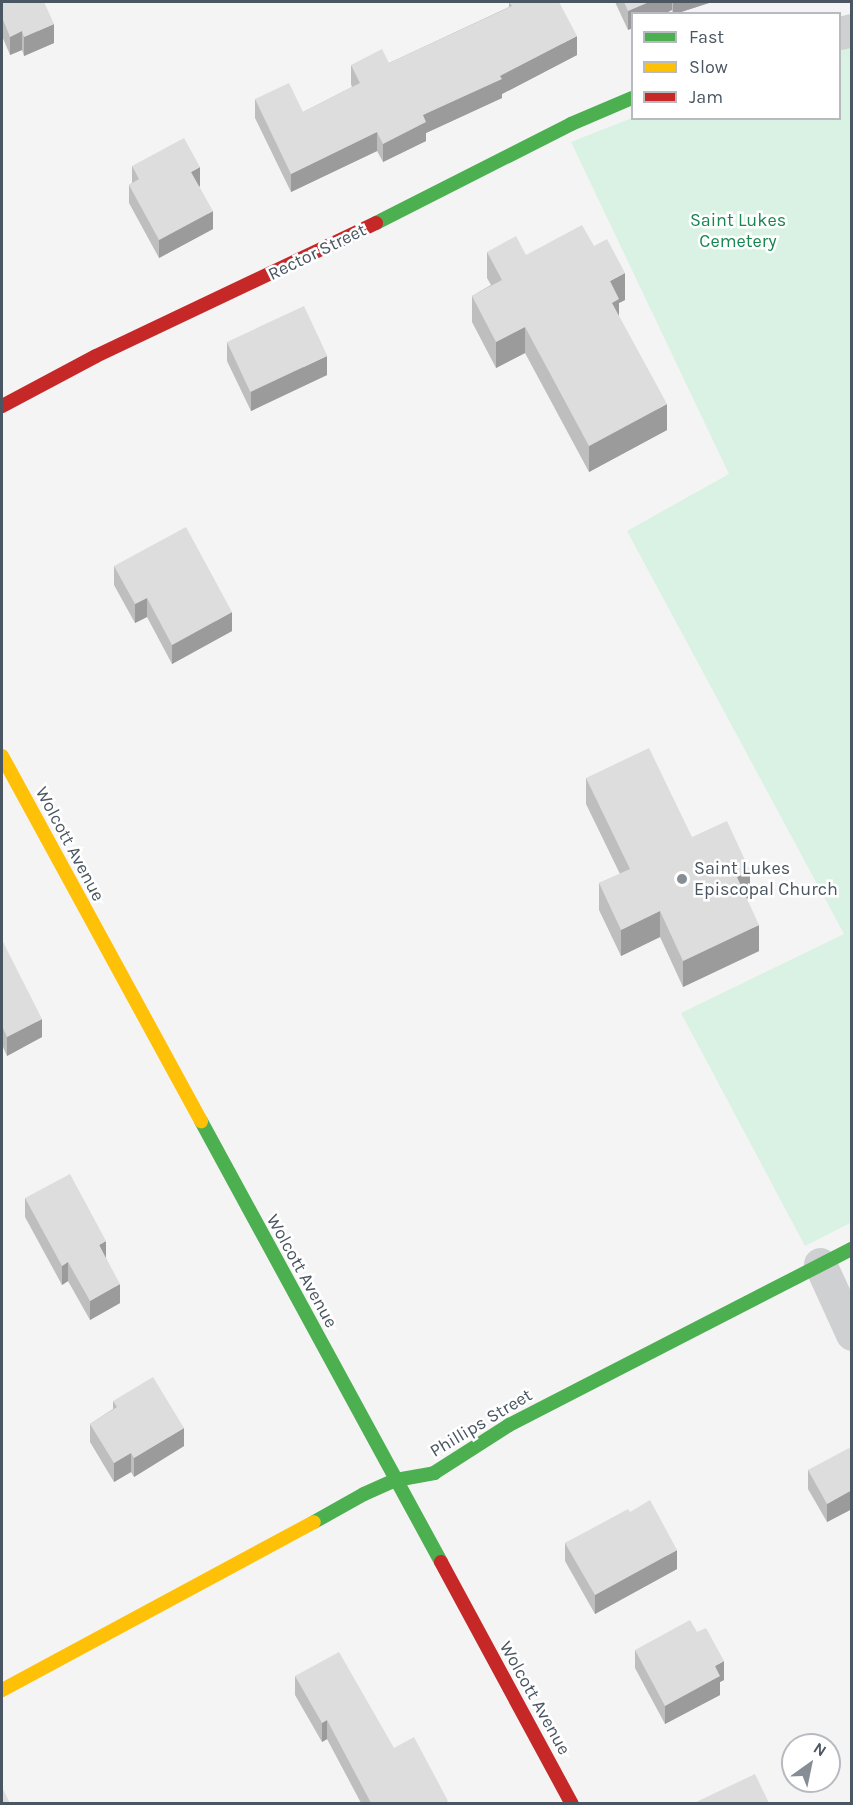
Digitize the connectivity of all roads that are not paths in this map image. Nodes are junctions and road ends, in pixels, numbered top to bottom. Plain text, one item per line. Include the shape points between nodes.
1 (631, 99) edge
2 (2, 406) edge
3 (2, 756) edge
4 (852, 1249) edge
5 (819, 1264) junction
6 (852, 1334) edge
7 (396, 1480) junction
8 (2, 1690) edge
9 (572, 1803) edge

1 - 2 street, Rector Street via 571,124 324,249 96,356
3 - 7 street, Wolcott Avenue
4 - 5 street, Phillips Street
5 - 6 street
5 - 7 street, Phillips Street via 509,1425 434,1473
7 - 8 street, Phillips Street
7 - 9 street, Wolcott Avenue

